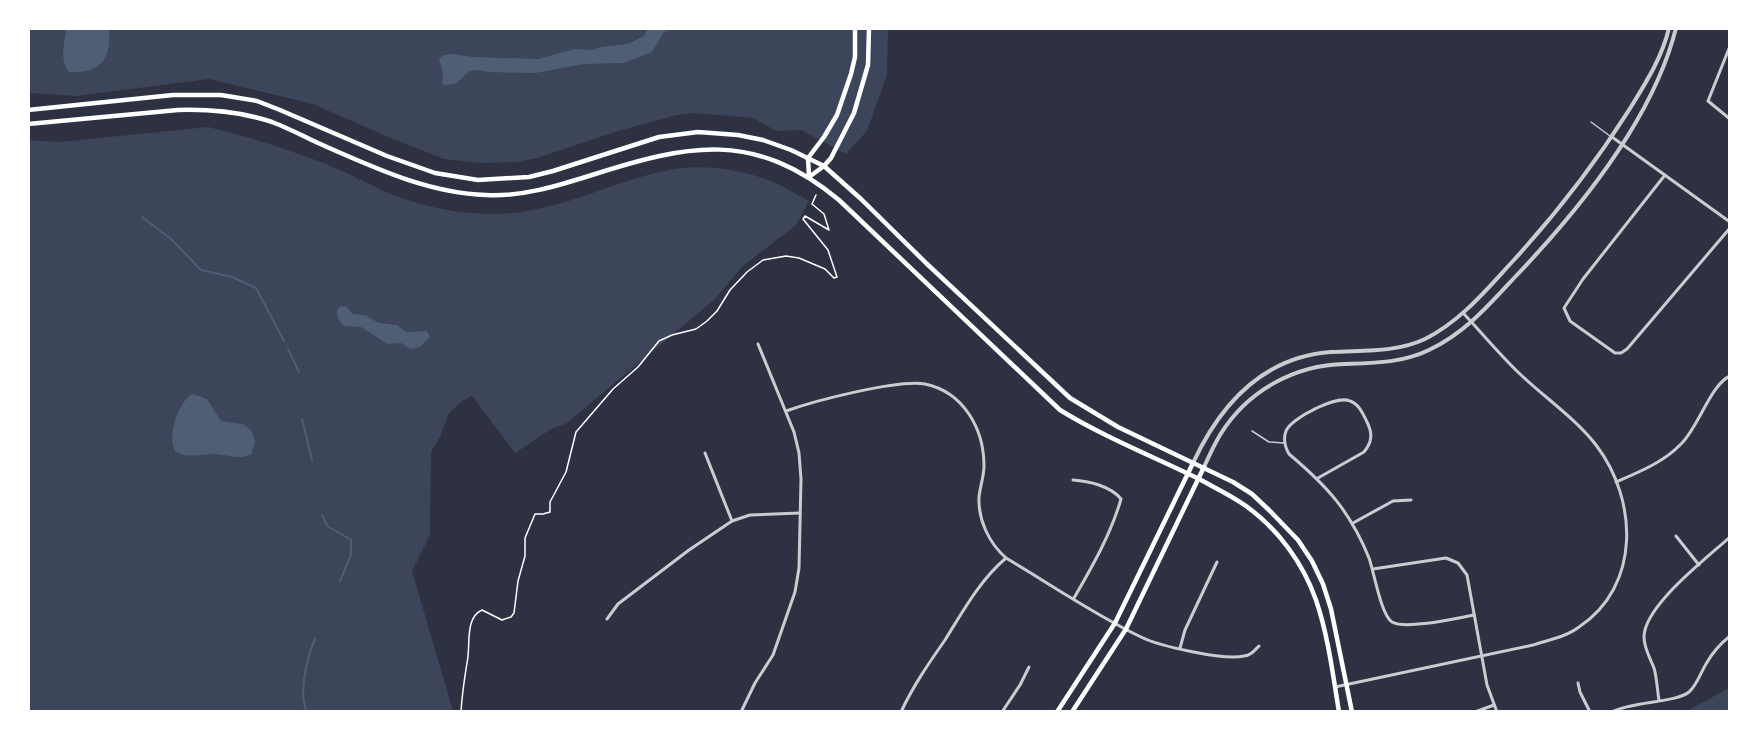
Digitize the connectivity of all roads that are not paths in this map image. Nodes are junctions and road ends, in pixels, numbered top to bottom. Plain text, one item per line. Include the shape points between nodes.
1 (855, 28) edge
2 (869, 28) edge
3 (1669, 28) edge
4 (1676, 28) edge
5 (1730, 46) edge
6 (28, 110) edge
7 (1730, 119) edge
8 (1591, 122) dead end
9 (28, 124) edge
10 (1612, 137) junction
11 (1622, 144) junction
12 (808, 158) junction
13 (824, 166) junction
14 (1665, 176) junction
15 (808, 177) junction
16 (1730, 222) edge
17 (1730, 228) edge
18 (1464, 314) junction
19 (1472, 323) junction
20 (758, 344) dead end
21 (1730, 376) edge
22 (786, 411) junction
23 (1252, 431) dead end
24 (1285, 442) junction
25 (705, 453) dead end
26 (1192, 463) junction
27 (1204, 467) junction
28 (1187, 473) junction
29 (1318, 478) junction
30 (1198, 479) junction
31 (1073, 480) dead end
32 (1616, 482) junction
33 (1411, 500) dead end
34 (800, 513) junction
35 (732, 521) junction
36 (1353, 523) junction
37 (1676, 536) dead end
38 (1730, 537) edge
39 (1006, 558) junction
40 (1217, 562) dead end
41 (1699, 565) junction
42 (1373, 569) junction
43 (1074, 597) junction
44 (1474, 615) junction
45 (606, 619) dead end
46 (1115, 623) junction
47 (1126, 629) junction
48 (1730, 636) edge
49 (1259, 646) dead end
50 (1180, 648) junction
51 (1483, 654) junction
52 (1029, 667) dead end
53 (1578, 683) dead end
54 (1347, 684) junction
55 (1335, 687) junction
56 (1659, 700) junction
57 (1494, 705) junction
58 (741, 711) edge
59 (900, 711) edge
60 (1002, 711) edge
61 (1057, 711) edge
62 (1072, 711) edge
63 (1339, 711) edge
64 (1352, 711) edge
65 (1474, 711) edge
66 (1497, 711) edge
67 (1590, 711) edge
68 (1612, 711) edge

1 - 12 main road via 855,57 842,103
2 - 13 main road via 861,91 844,134
3 - 10 street via 1648,80
4 - 11 street via 1660,77
5 - 7 street via 1708,101
6 - 12 main road via 173,95 221,95 257,101 435,173 478,180 529,177 659,137 698,132 763,140
8 - 10 lane
9 - 15 main road via 178,110 231,112 273,123 437,190 487,195 529,193 691,149 755,155
10 - 11 street
10 - 18 street via 1554,216
11 - 14 street
11 - 19 street via 1571,215
12 - 13 main road
12 - 15 main road
13 - 15 main road
13 - 26 main road via 1070,398 1118,428
14 - 16 street
14 - 17 street via 1583,279 1564,308 1570,321 1622,353
15 - 28 main road via 839,200 1060,410
18 - 19 street
18 - 26 street via 1436,333 1408,345 1314,355 1277,367 1250,384 1227,406
19 - 27 street via 1445,342 1411,357 1383,363 1324,365 1283,377 1234,416
19 - 32 street via 1518,373 1595,444
20 - 22 street
21 - 32 street via 1717,388 1682,444
22 - 34 street via 799,453
22 - 39 street via 808,403 912,383 949,394 972,416 979,431 984,467 979,497 981,515 992,543
23 - 24 lane via 1269,442
24 - 29 street via 1289,454
24 - 29 street via 1285,432 1293,422 1327,404 1343,399 1359,407 1371,429 1369,446
25 - 35 street
26 - 27 main road
26 - 28 main road
27 - 30 main road
27 - 54 main road via 1252,494 1298,540 1312,561 1331,609
28 - 30 main road
28 - 46 main road
29 - 36 street
30 - 47 main road
30 - 55 main road via 1247,506 1287,546 1316,601
31 - 43 street via 1095,484 1120,499 1092,567
32 - 51 street via 1624,507 1627,549 1617,584 1600,609 1578,629 1560,637
33 - 36 street via 1394,501
34 - 35 street via 750,515
34 - 58 street via 795,592 773,655
35 - 45 street via 618,604
36 - 42 street
37 - 41 street
38 - 41 street
39 - 43 street
39 - 59 street via 977,591
40 - 50 street
41 - 56 street via 1656,608 1644,633
42 - 44 street via 1385,613 1391,621 1414,624
42 - 44 street via 1452,559 1467,575
43 - 46 street
44 - 51 street
46 - 47 street
46 - 61 main road
47 - 50 street via 1150,641
47 - 62 main road
48 - 56 street via 1716,649 1690,692
49 - 50 street via 1251,654 1233,658
51 - 54 street
51 - 57 street
52 - 60 street
53 - 67 street
54 - 55 street
54 - 64 main road
55 - 63 main road
56 - 68 street
57 - 65 street
57 - 66 street

